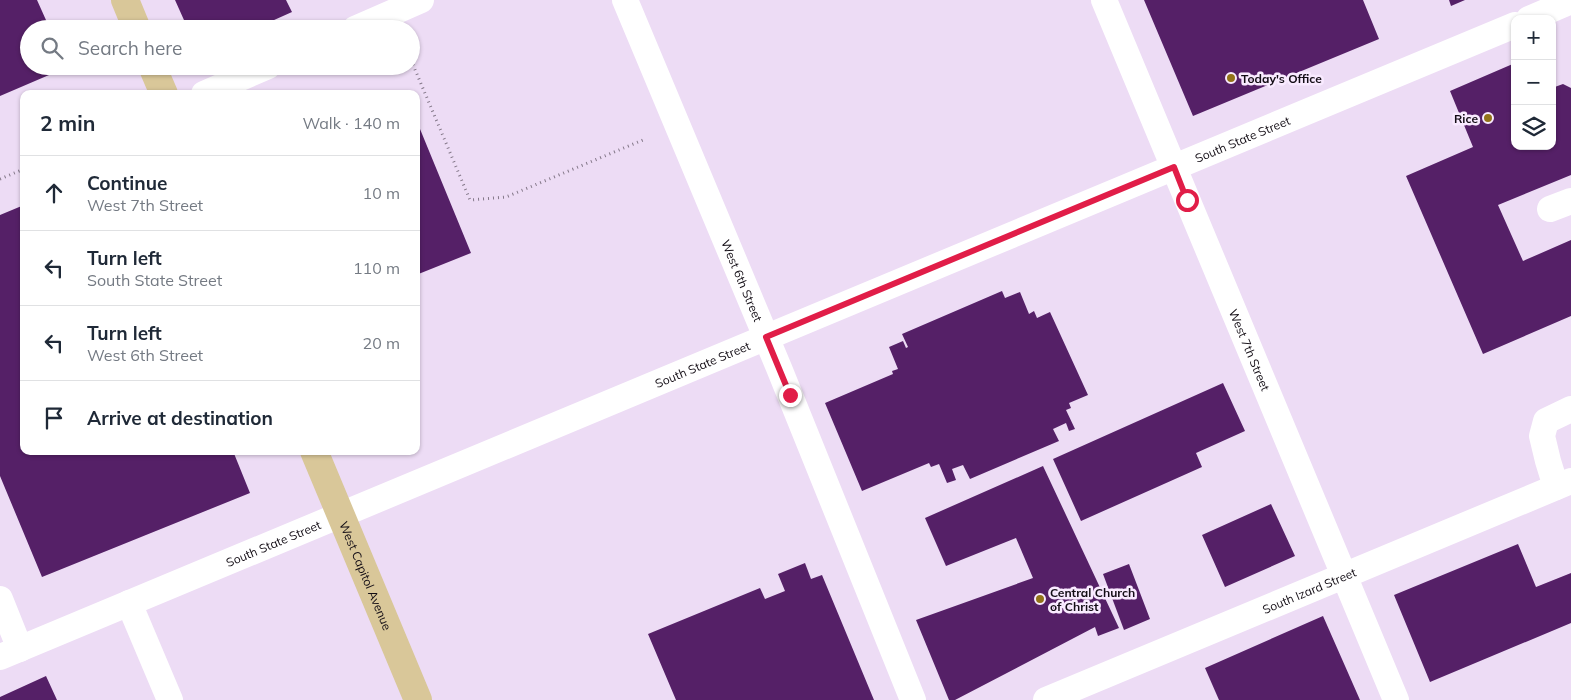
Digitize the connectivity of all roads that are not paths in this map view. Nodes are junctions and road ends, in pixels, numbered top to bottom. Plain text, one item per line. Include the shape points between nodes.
1 (125, 0) edge
2 (421, 0) edge
3 (625, 0) edge
4 (1104, 0) edge
5 (1571, 1) edge
6 (1538, 15) edge
7 (133, 20) edge
8 (375, 20) edge
9 (1511, 26) edge
10 (156, 75) edge
11 (247, 75) edge
12 (162, 90) edge
13 (213, 90) edge
14 (1174, 167) junction
15 (766, 337) junction
16 (1571, 409) edge
17 (316, 455) edge
18 (1564, 484) edge
19 (340, 515) junction
20 (1343, 575) junction
21 (0, 599) edge
22 (129, 603) junction
23 (10, 653) edge
24 (170, 700) edge
25 (418, 700) edge
26 (914, 700) edge
27 (1046, 700) edge
28 (1396, 700) edge

1 - 7 main road
2 - 8 street
3 - 15 street, West 6th Street
4 - 14 street, West 7th Street
5 - 6 street
9 - 14 street, South State Street
10 - 12 main road
11 - 13 street
14 - 15 street, South State Street
14 - 20 street, West 7th Street
15 - 19 street, South State Street
15 - 26 street, West 6th Street
16 - 18 street via 1546,421 1542,436 1548,461
17 - 19 main road, West Capitol Avenue
18 - 20 street, South Izard Street
19 - 22 street, South State Street
19 - 25 main road, West Capitol Avenue
20 - 27 street, South Izard Street
20 - 28 street, West 7th Street
21 - 23 street
22 - 23 street, South State Street
22 - 24 street

